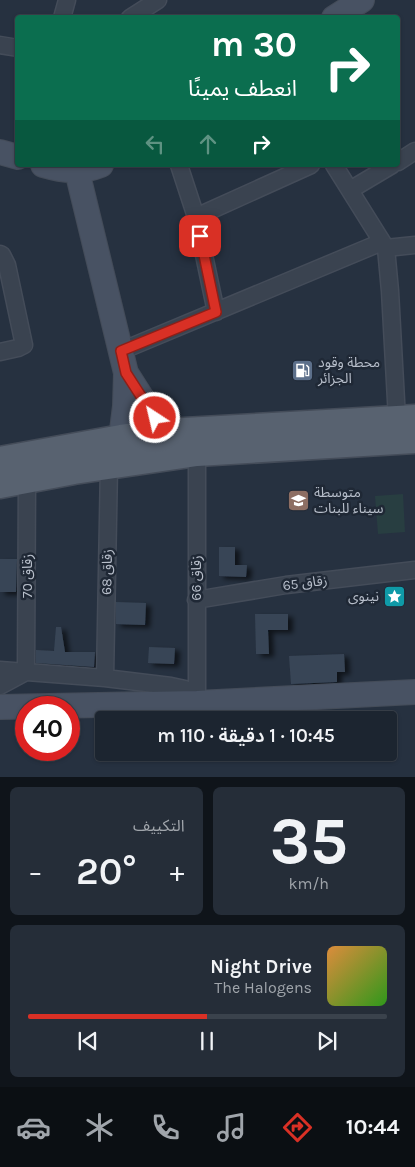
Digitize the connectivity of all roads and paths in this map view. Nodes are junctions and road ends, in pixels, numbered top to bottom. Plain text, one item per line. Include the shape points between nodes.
1 (67, 0) edge
2 (158, 0) edge
3 (362, 0) edge
4 (136, 12) edge
5 (63, 15) edge
6 (339, 15) edge
7 (0, 45) edge
8 (15, 48) edge
9 (415, 151) edge
10 (0, 152) edge
11 (15, 156) edge
12 (400, 161) edge
13 (51, 167) edge
14 (96, 167) edge
15 (180, 167) edge
16 (306, 167) edge
17 (335, 167) edge
18 (389, 167) edge
19 (77, 171) junction
20 (350, 190) junction
21 (196, 218) junction
22 (384, 244) junction
23 (415, 245) edge
24 (0, 254) edge
25 (216, 312) junction
26 (0, 352) edge
27 (124, 362) junction
28 (406, 419) edge
29 (166, 432) junction
30 (121, 438) junction
31 (415, 440) edge
32 (197, 452) junction
33 (0, 460) edge
34 (109, 466) junction
35 (27, 480) junction
36 (0, 485) edge
37 (415, 570) edge
38 (196, 600) junction
39 (0, 670) edge
40 (26, 672) junction
41 (105, 678) junction
42 (0, 686) edge
43 (415, 692) edge
44 (197, 702) junction
45 (0, 707) edge

1 - 5 street
2 - 4 street
3 - 6 street
7 - 8 street
9 - 12 street
10 - 11 street
13 - 19 street
14 - 19 street
15 - 21 street
16 - 21 street
17 - 20 street
18 - 20 street
19 - 27 street
20 - 22 street
21 - 25 street
22 - 23 street
22 - 25 street
22 - 28 street
24 - 26 street via 7,264 24,345
25 - 27 street
27 - 29 street via 145,403
27 - 30 street via 126,406
28 - 29 main road
29 - 30 main road
30 - 33 main road
31 - 32 main road
32 - 34 main road
32 - 38 street, زقاق 66
34 - 35 main road
34 - 41 street, زقاق 68
35 - 36 main road
35 - 40 street, زقاق 70
37 - 38 street, زقاق 65 via 286,585
38 - 44 street, زقاق 66
39 - 40 street
40 - 41 street
40 - 42 street
41 - 44 street via 185,689
43 - 44 street
44 - 45 street

